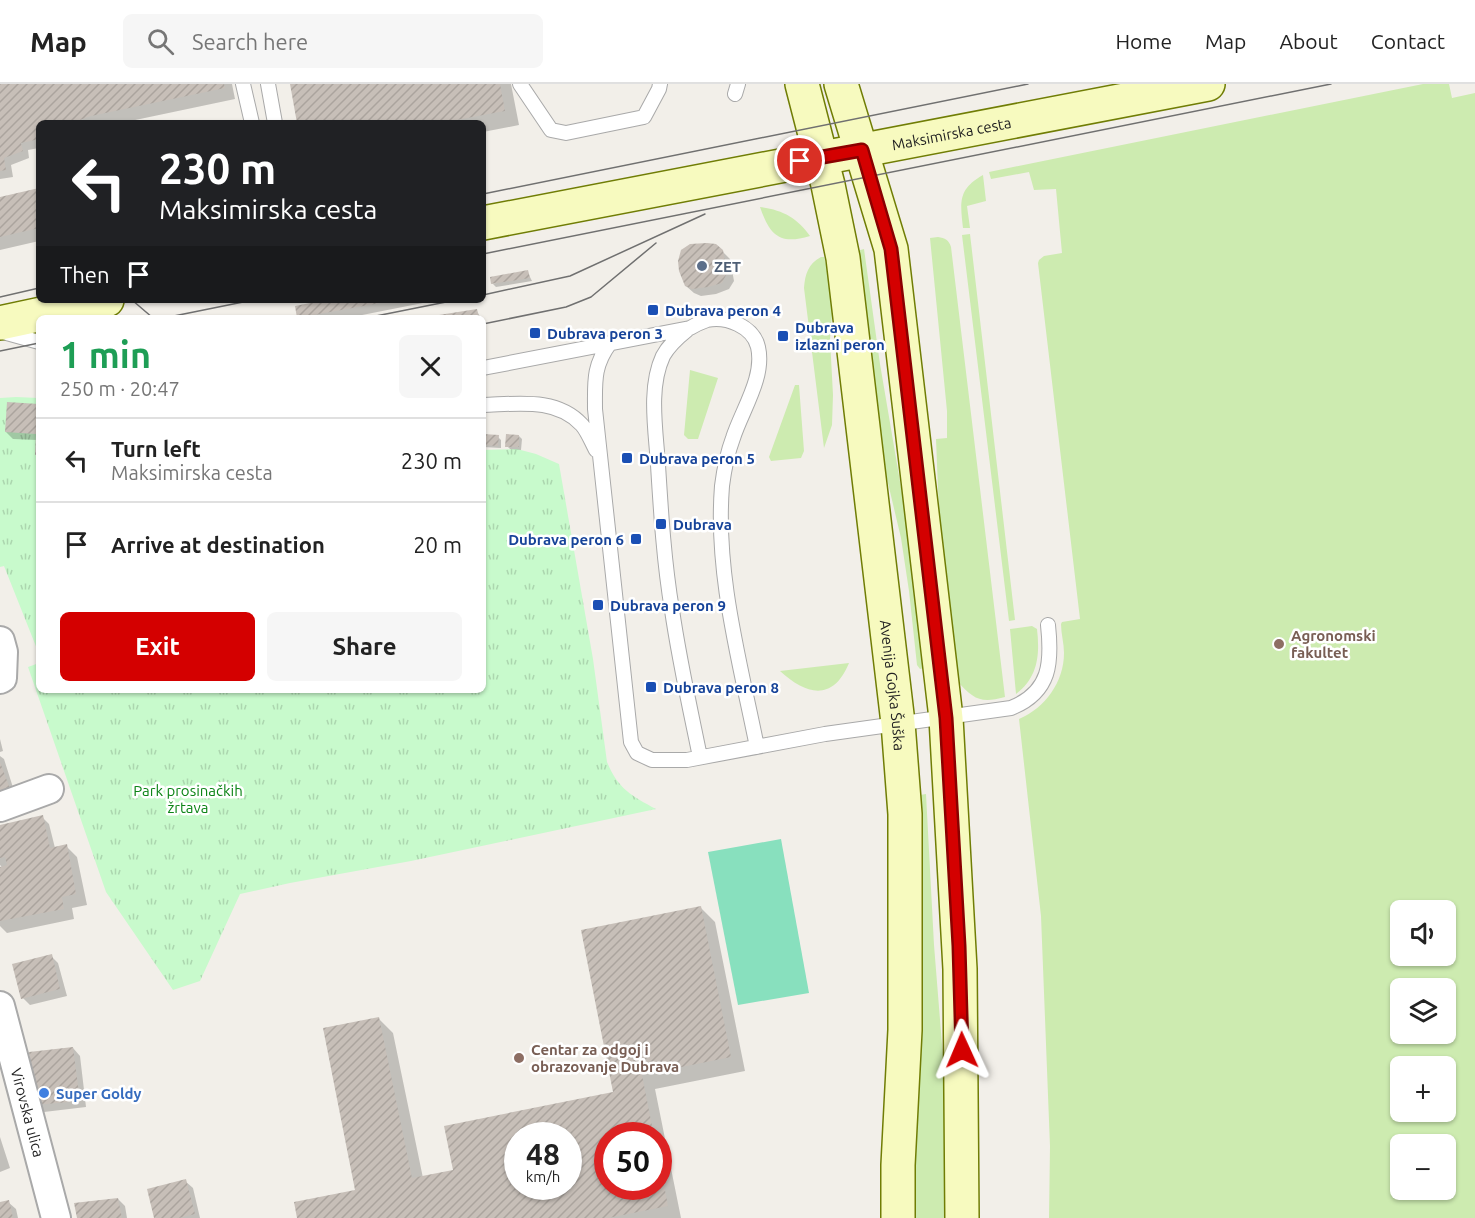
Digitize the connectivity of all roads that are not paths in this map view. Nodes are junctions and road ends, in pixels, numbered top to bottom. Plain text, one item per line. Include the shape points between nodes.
1 (243, 84) edge
2 (268, 84) edge
3 (520, 84) edge
4 (660, 84) edge
5 (802, 84) edge
6 (841, 84) edge
7 (1208, 84) edge
8 (251, 120) edge
9 (274, 120) edge
10 (862, 150) junction
11 (821, 157) junction
12 (486, 222) edge
13 (93, 303) edge
14 (36, 315) edge
15 (37, 315) edge
16 (0, 323) edge
17 (690, 328) junction
18 (0, 332) edge
19 (36, 341) edge
20 (610, 343) junction
21 (486, 367) edge
22 (486, 405) edge
23 (600, 458) junction
24 (1048, 625) dead end
25 (0, 641) edge
26 (0, 679) edge
27 (946, 718) junction
28 (898, 723) junction
29 (757, 747) junction
30 (700, 757) junction
31 (49, 789) dead end
32 (0, 807) edge
33 (0, 1006) edge
34 (10, 1085) edge
35 (56, 1218) edge
36 (898, 1218) edge
37 (962, 1218) edge

1 - 8 lane
2 - 9 lane
3 - 4 lane via 551,130 567,133 644,117
5 - 11 main road, Avenija Gojka Šuška
6 - 10 main road
7 - 10 main road, Maksimirska cesta
10 - 11 main road, Maksimirska cesta
10 - 27 main road via 891,249
11 - 12 main road, Maksimirska cesta
11 - 28 main road, Avenija Gojka Šuška via 843,258
13 - 15 main road
14 - 16 main road
17 - 20 lane
17 - 29 lane via 707,320 725,319 741,326 758,345 756,378 725,463 721,512 728,595
17 - 30 lane via 672,342 663,357 655,402 671,608
18 - 19 lane
20 - 21 lane
20 - 23 lane via 600,356 594,377
22 - 23 lane via 556,407 583,426
23 - 30 lane via 631,742 637,753 652,760
24 - 27 lane via 1050,663 1043,682 1030,699 1011,708
25 - 26 street
27 - 28 lane
27 - 37 main road via 960,969
28 - 29 lane
28 - 36 main road, Avenija Gojka Šuška via 905,814 906,947
29 - 30 lane
31 - 32 street
33 - 34 street, Virovska ulica
34 - 35 street, Virovska ulica

